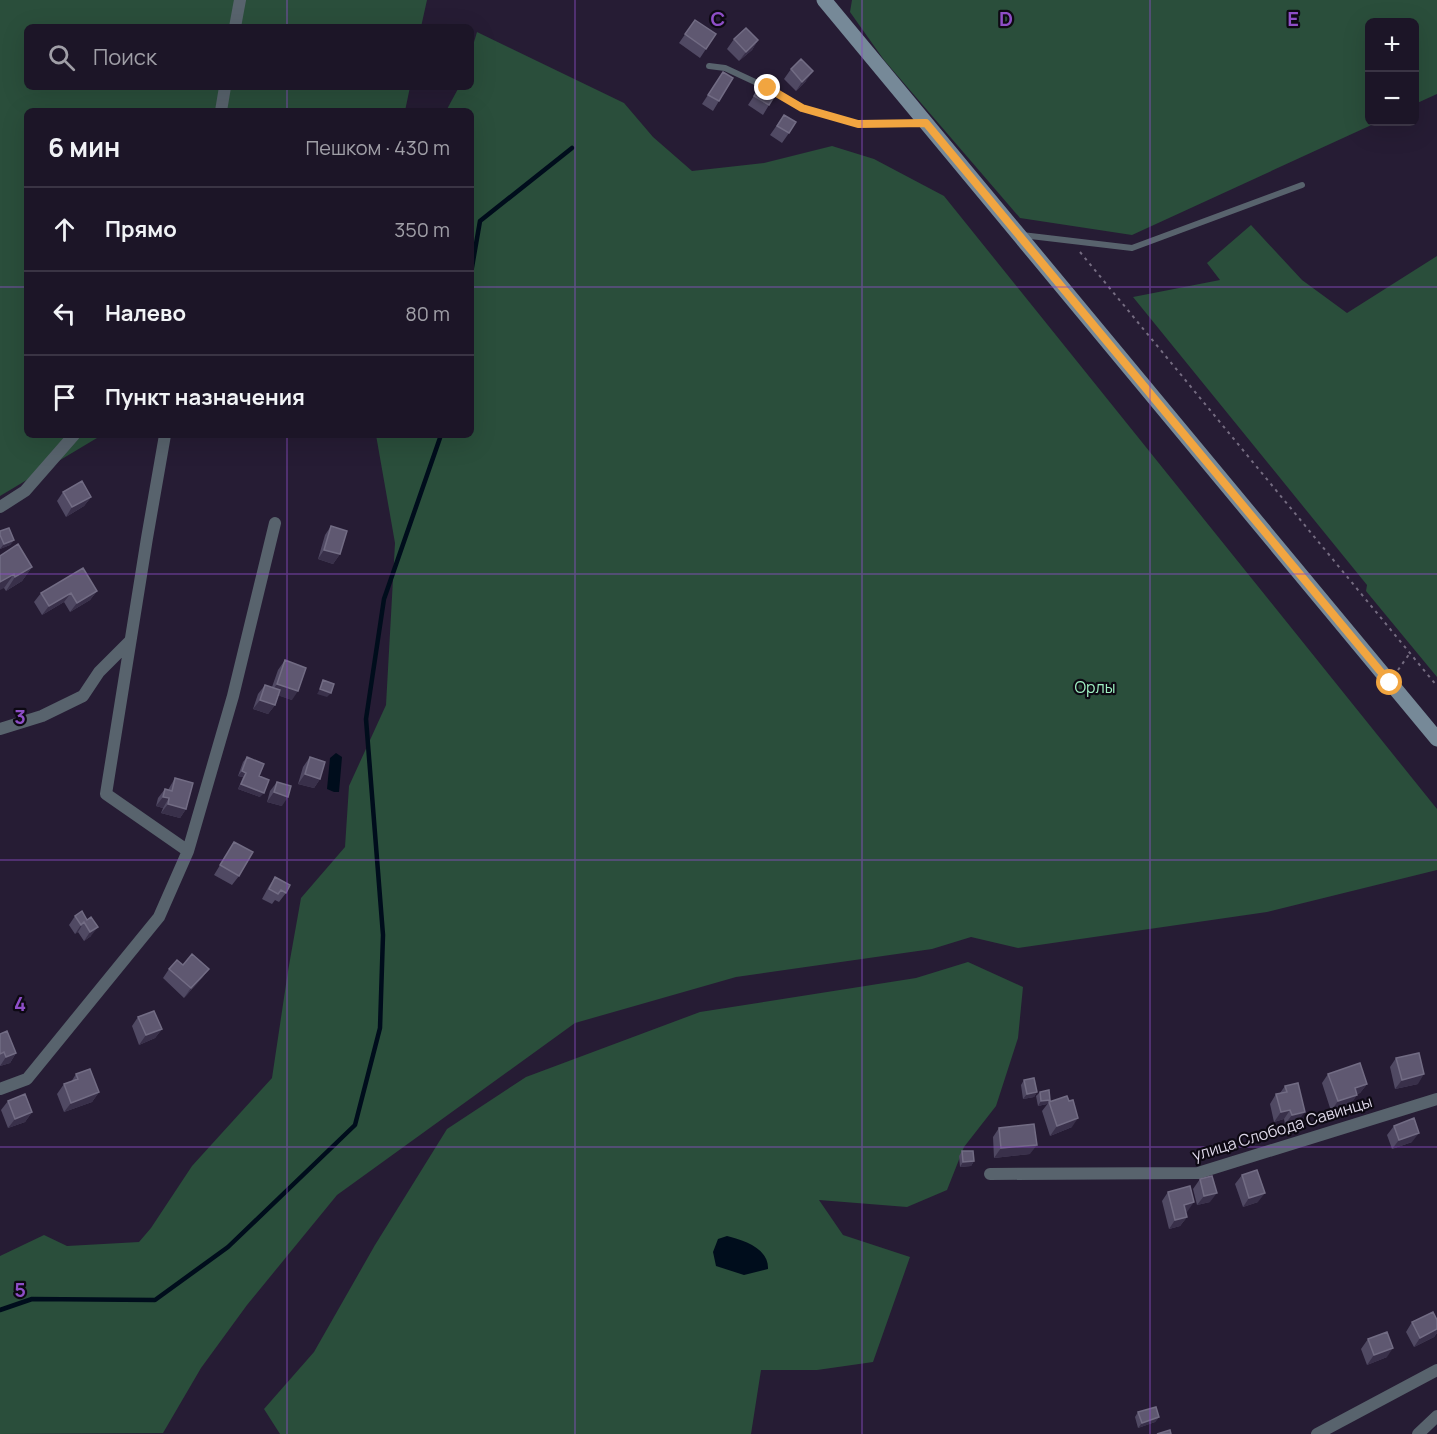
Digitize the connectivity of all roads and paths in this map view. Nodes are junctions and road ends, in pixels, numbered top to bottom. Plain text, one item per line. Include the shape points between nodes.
1 (240, 0) edge
2 (824, 0) edge
3 (236, 24) edge
4 (709, 66) dead end
5 (224, 90) edge
6 (222, 108) edge
7 (926, 123) junction
8 (1302, 185) dead end
9 (1018, 234) junction
10 (1070, 240) junction
11 (72, 438) edge
12 (164, 438) edge
13 (0, 507) edge
14 (275, 523) dead end
15 (130, 641) junction
16 (1410, 653) junction
17 (1390, 683) junction
18 (1437, 686) edge
19 (0, 729) edge
20 (1437, 739) edge
21 (188, 851) junction
22 (0, 1089) edge
23 (1437, 1099) edge
24 (990, 1174) dead end
25 (1437, 1370) edge
26 (1437, 1416) edge
27 (1317, 1434) edge
28 (1418, 1434) edge

1 - 3 street
2 - 7 main road
4 - 7 lane via 725,68 802,108 858,124
5 - 6 street
7 - 9 main road
8 - 10 lane via 1132,248
9 - 10 lane
9 - 17 main road
10 - 16 path
11 - 13 street via 25,492
12 - 15 street
14 - 21 street via 233,696
15 - 19 street via 82,696 42,716
15 - 21 street via 106,794
16 - 17 path
16 - 18 path
17 - 20 main road
21 - 22 street via 159,917 27,1078
23 - 24 street, улица Слобода Савинцы via 1198,1173
25 - 27 street
26 - 28 street

